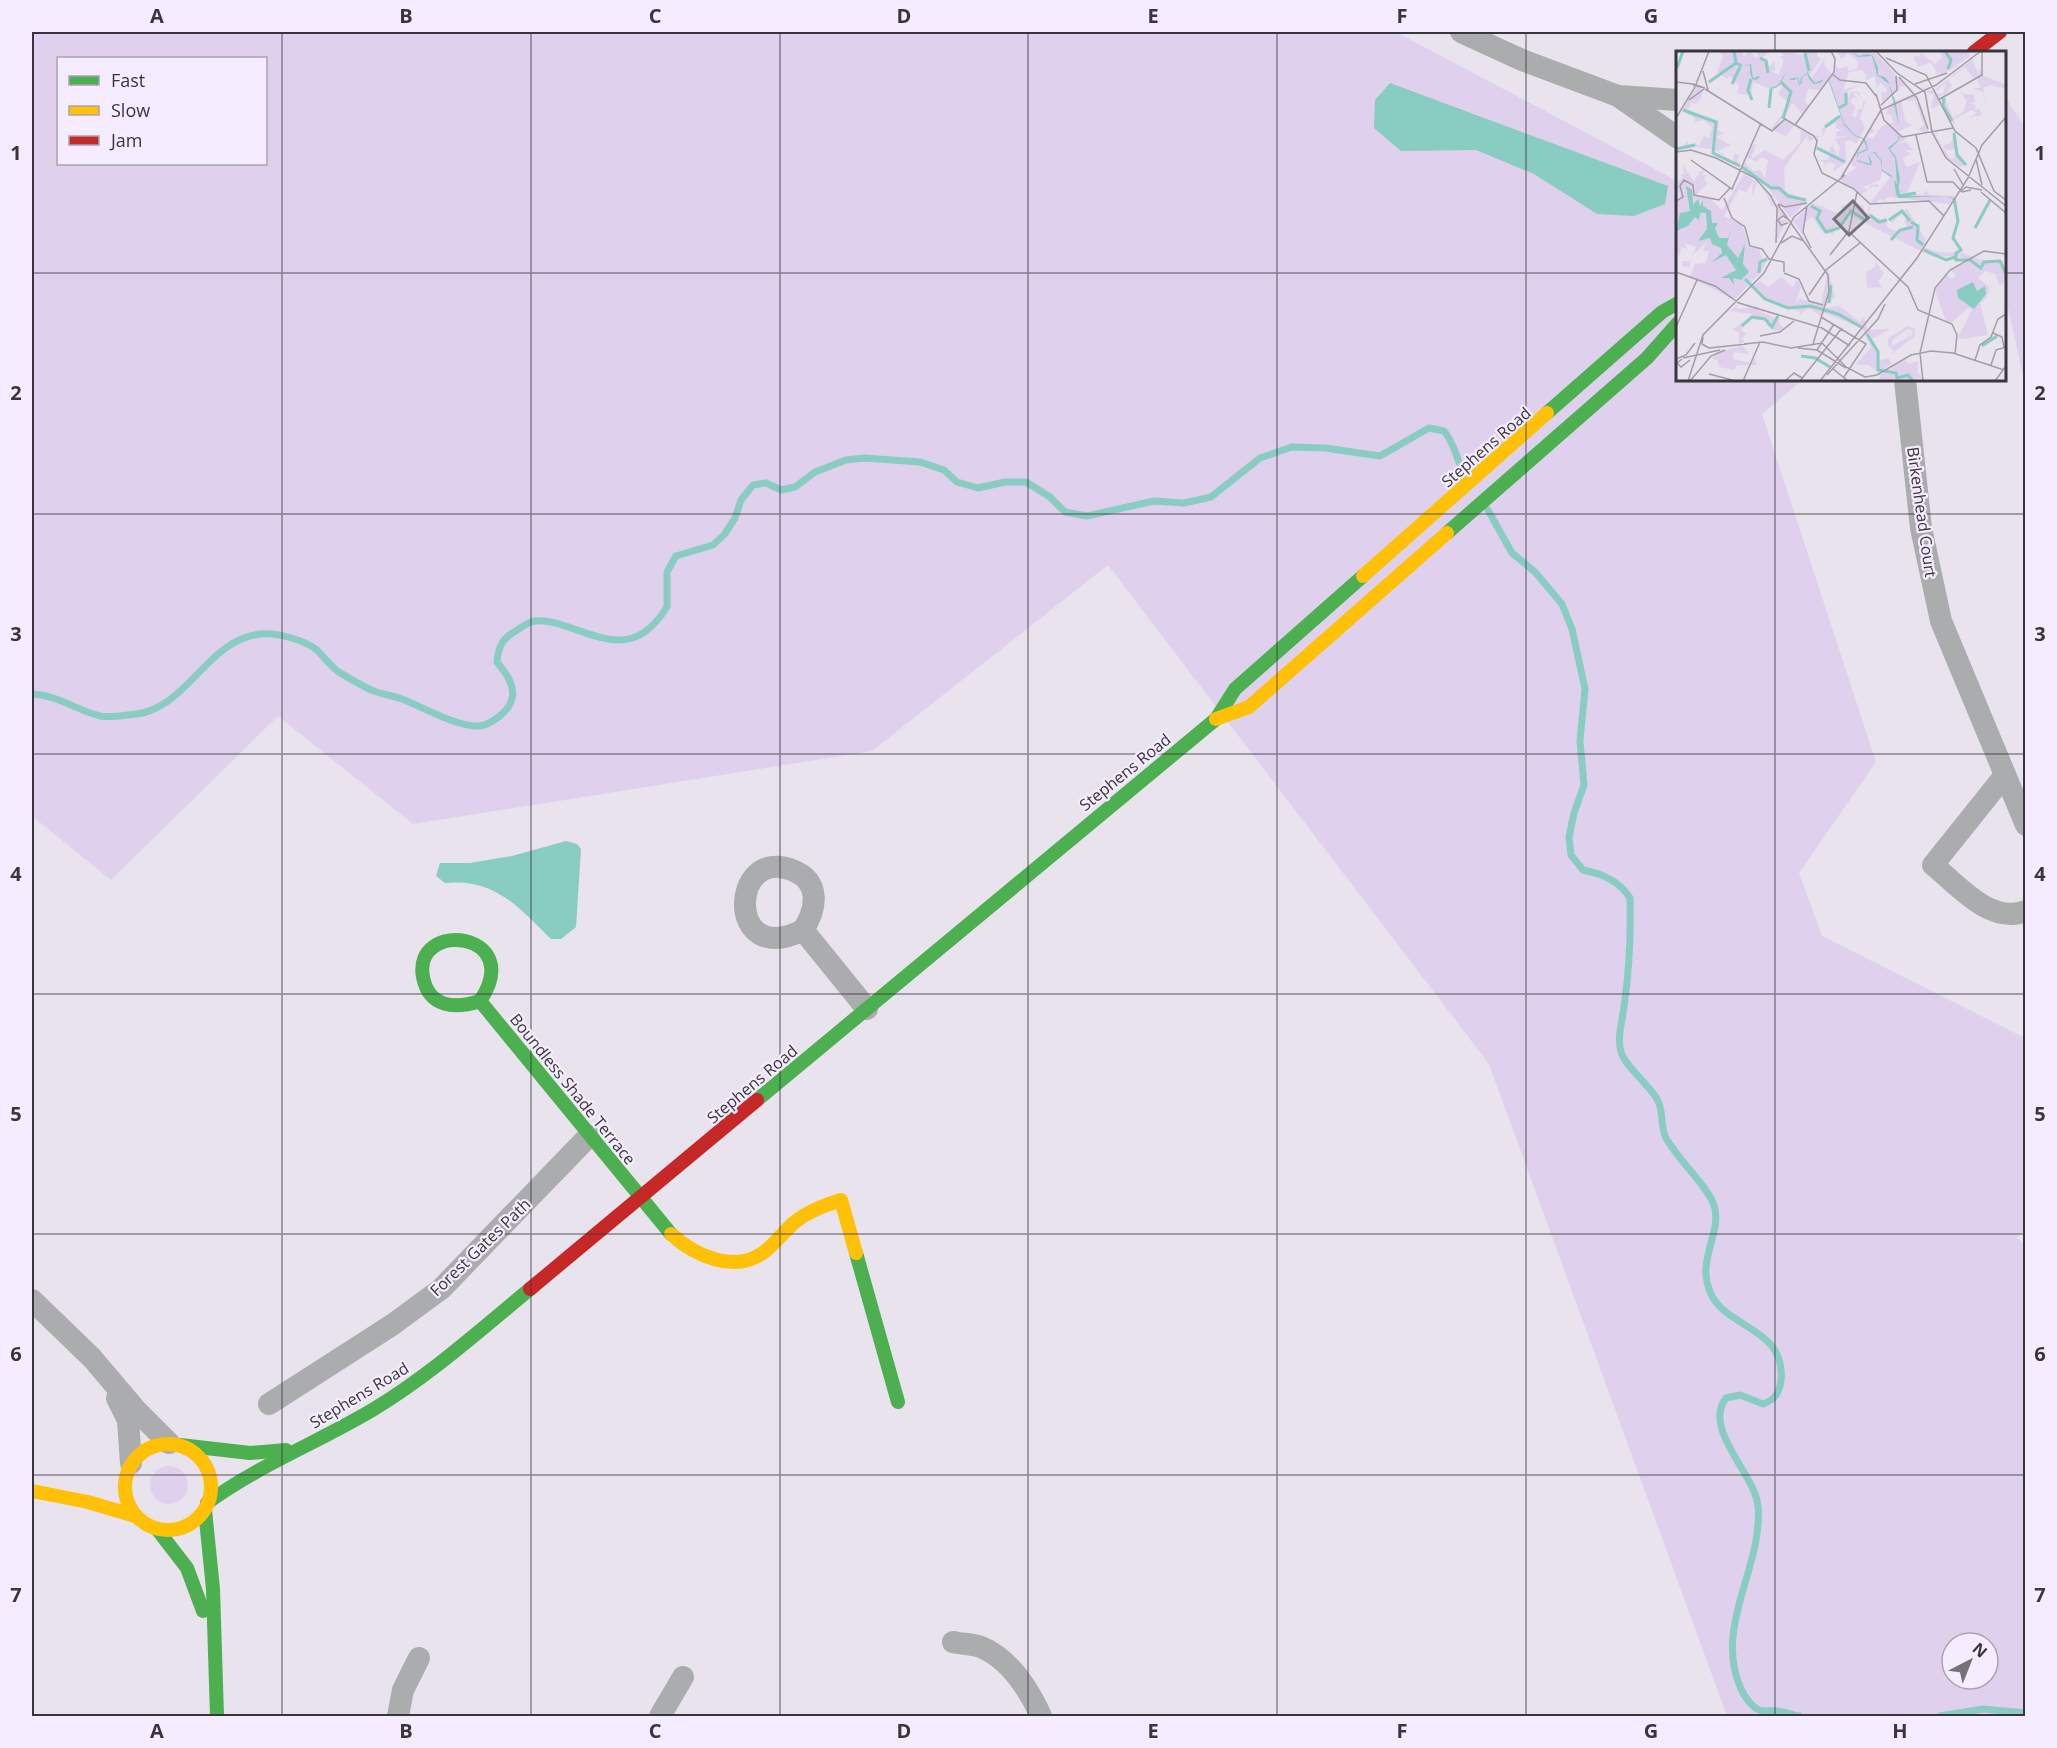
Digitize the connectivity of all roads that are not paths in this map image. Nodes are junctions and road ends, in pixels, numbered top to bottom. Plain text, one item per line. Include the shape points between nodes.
1 (1461, 32) edge
2 (2000, 32) edge
3 (1975, 51) edge
4 (1618, 96) junction
5 (1676, 100) edge
6 (1676, 137) edge
7 (1676, 304) edge
8 (1676, 324) edge
9 (1905, 381) edge
10 (1216, 718) junction
11 (2005, 776) junction
12 (2025, 825) edge
13 (2025, 911) edge
14 (803, 930) dead end
15 (480, 1002) junction
16 (867, 1009) junction
17 (590, 1136) junction
18 (640, 1198) junction
19 (32, 1300) edge
20 (108, 1378) junction
21 (898, 1402) dead end
22 (269, 1404) dead end
23 (174, 1444) junction
24 (292, 1450) junction
25 (129, 1468) junction
26 (106, 1480) dead end
27 (77, 1487) dead end
28 (32, 1491) edge
29 (48, 1492) junction
30 (206, 1507) junction
31 (135, 1516) junction
32 (157, 1529) junction
33 (953, 1642) dead end
34 (213, 1643) junction
35 (419, 1659) dead end
36 (684, 1677) dead end
37 (218, 1716) edge
38 (398, 1716) edge
39 (660, 1716) edge
40 (1041, 1716) edge

1 - 4 street
2 - 3 street
4 - 5 street
4 - 6 street
7 - 10 street, Stephens Road via 1235,689
8 - 10 street, Stephens Road via 1647,358 1249,707
9 - 11 street, Birkenhead Court via 1921,528 1941,621
10 - 16 street, Stephens Road
11 - 12 street, Birkenhead Court
11 - 13 street via 1933,865 1985,907 2003,914
14 - 16 street
15 - 15 street via 490,988 493,973 482,948 467,940 453,939 433,948 424,960 422,976 434,1001 456,1010
15 - 17 street, Boundless Shade Terrace
16 - 18 street, Stephens Road
17 - 18 street, Boundless Shade Terrace
17 - 22 street, Forest Gates Path via 441,1289
18 - 21 street, Boundless Shade Terrace via 691,1250 711,1259 730,1261 752,1258 775,1244 814,1209 841,1200
18 - 24 street, Stephens Road via 409,1387 360,1417
19 - 20 street
20 - 23 street
20 - 25 street via 128,1420
23 - 24 street, Stephens Road via 250,1453
23 - 25 street via 154,1445 141,1452
23 - 30 street via 194,1452 204,1462 211,1495
24 - 30 street, Stephens Road via 224,1490
25 - 26 street
25 - 31 street via 124,1490
27 - 29 street
28 - 29 street
29 - 31 street
30 - 32 street via 186,1526
30 - 34 street
31 - 32 street
32 - 34 street via 187,1568
33 - 40 street via 981,1647 1000,1660 1032,1696
34 - 37 street
35 - 38 street via 402,1690
36 - 39 street

